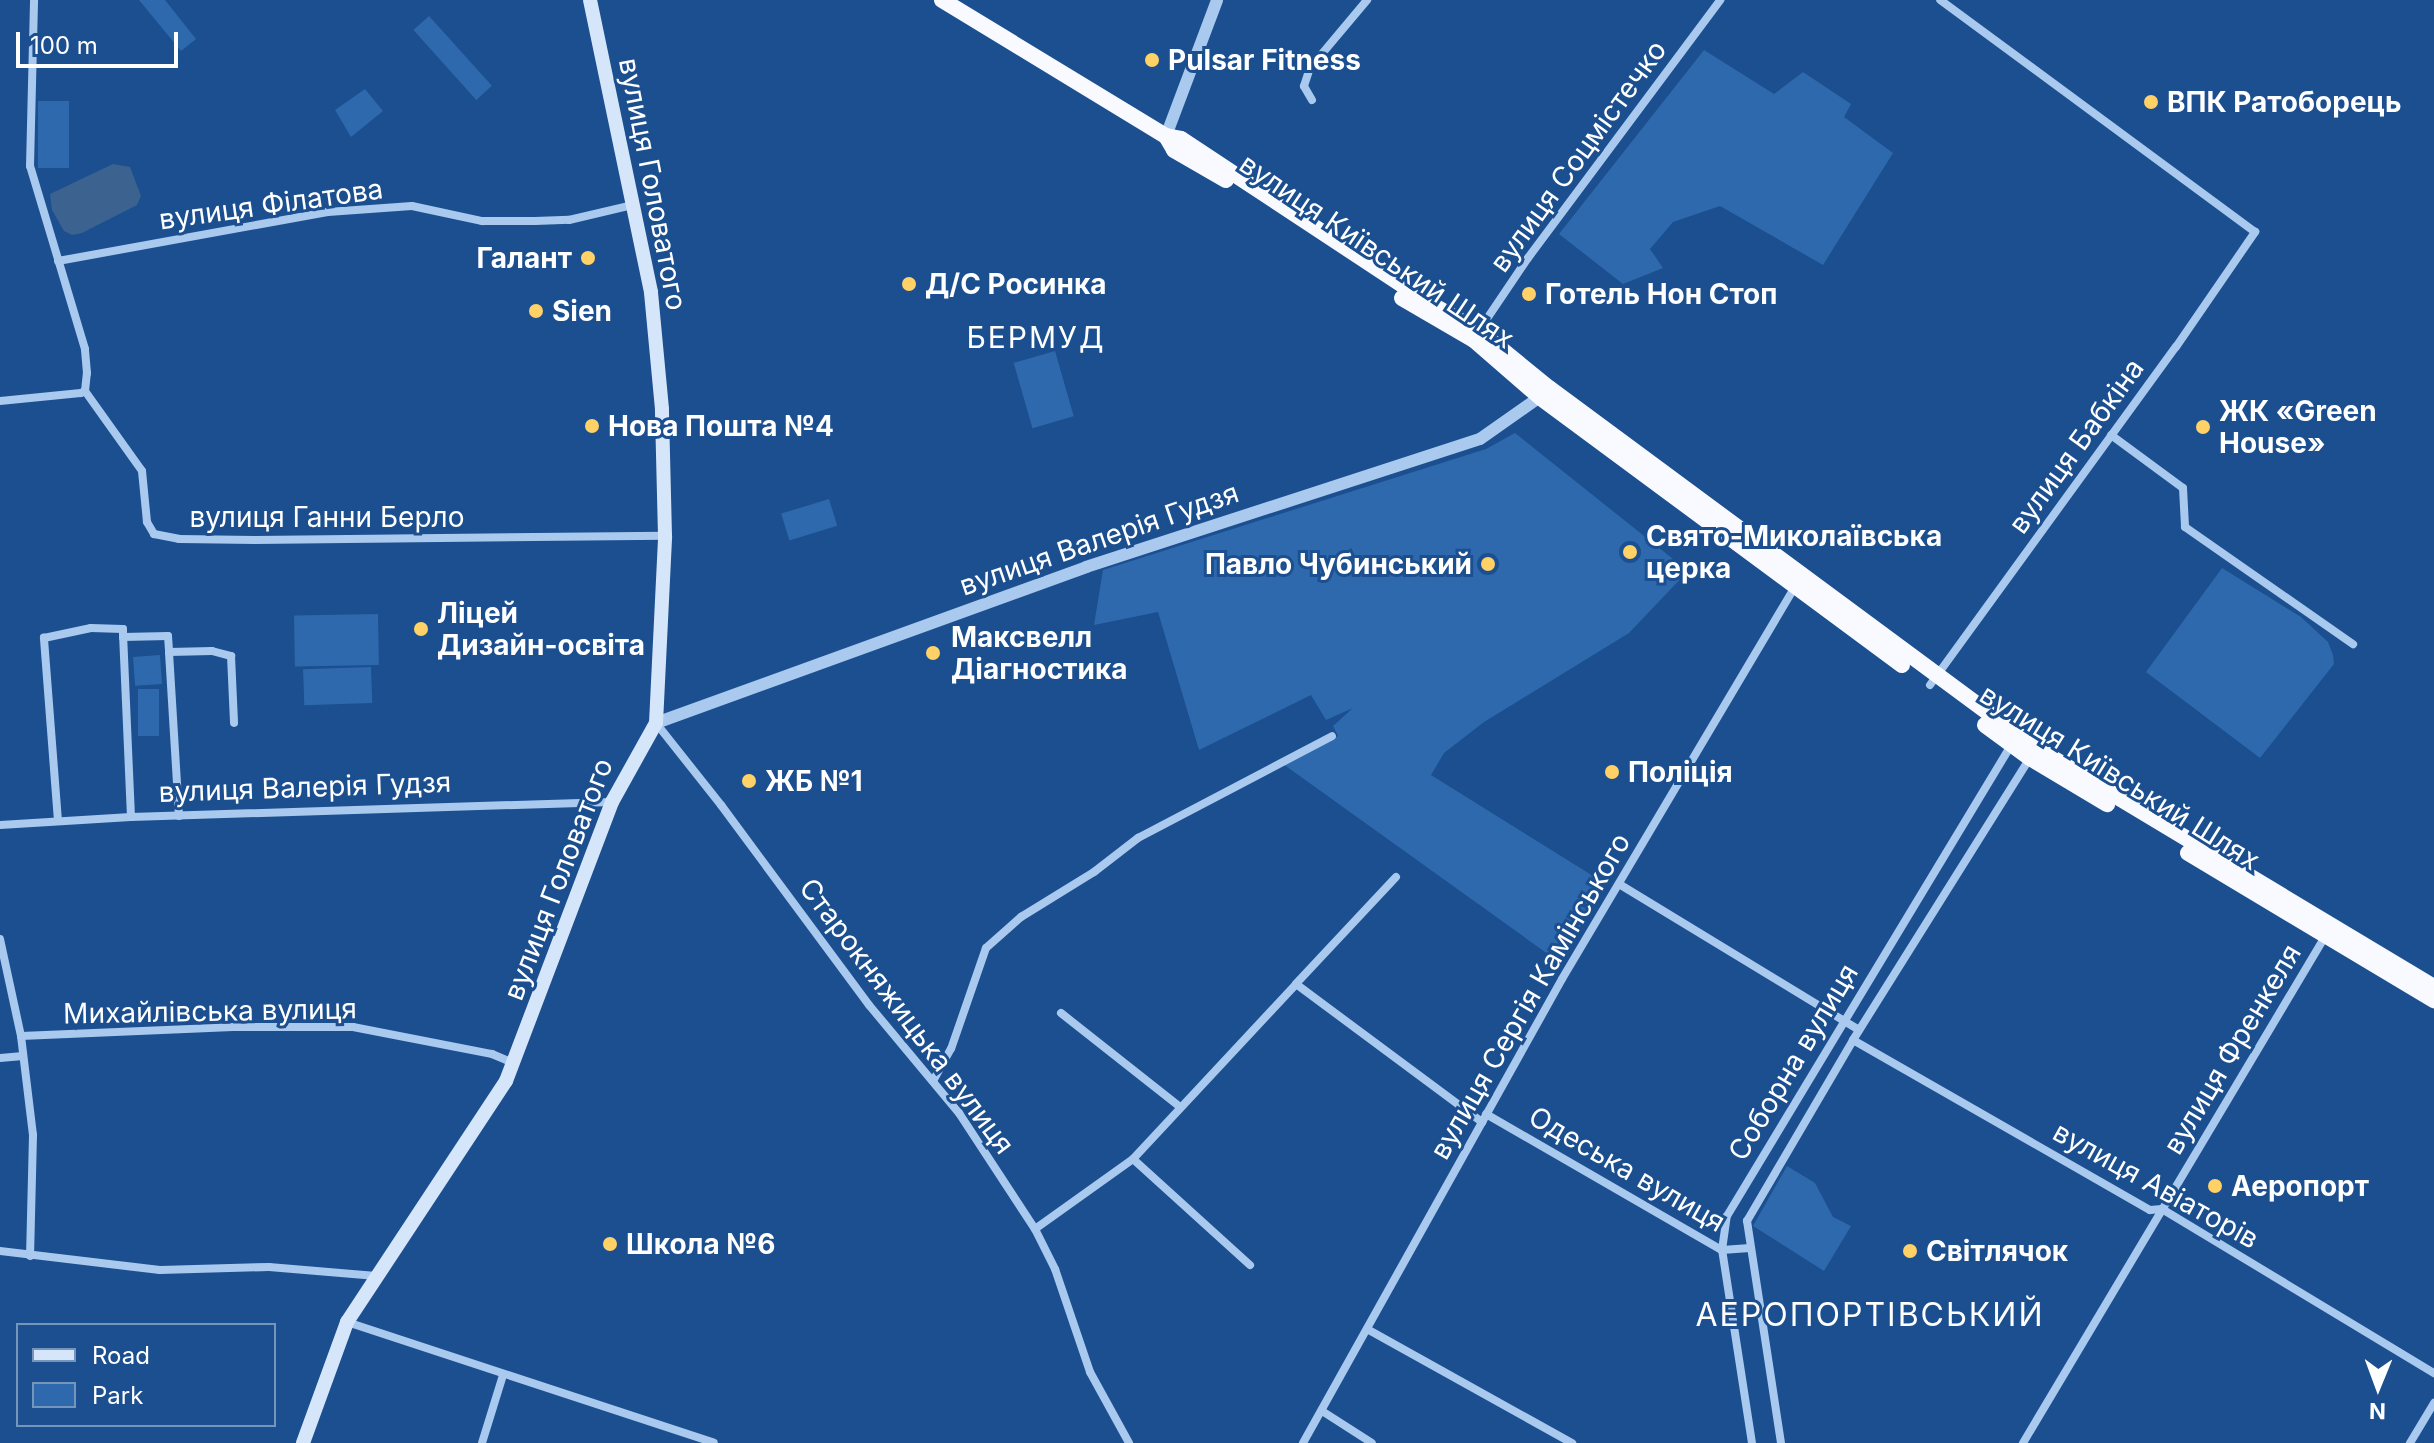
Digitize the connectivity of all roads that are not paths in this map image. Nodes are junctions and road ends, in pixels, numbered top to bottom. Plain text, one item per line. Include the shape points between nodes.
1 (34, 0) edge
2 (590, 0) edge
3 (942, 0) edge
4 (1217, 0) edge
5 (1367, 0) edge
6 (1720, 0) edge
7 (1940, 0) edge
8 (968, 7) edge
9 (1312, 100) dead end
10 (1166, 136) junction
11 (633, 205) junction
12 (58, 261) junction
13 (1476, 335) junction
14 (85, 391) junction
15 (1545, 393) junction
16 (0, 401) edge
17 (2111, 435) junction
18 (665, 536) junction
19 (1799, 581) junction
20 (123, 637) junction
21 (2353, 644) dead end
22 (169, 652) junction
23 (1933, 681) junction
24 (234, 723) dead end
25 (656, 723) junction
26 (1332, 736) dead end
27 (2014, 739) junction
28 (2033, 753) junction
29 (612, 802) junction
30 (179, 816) junction
31 (131, 817) junction
32 (58, 821) junction
33 (0, 825) edge
34 (1396, 877) dead end
35 (1619, 884) junction
36 (2328, 931) junction
37 (0, 939) edge
38 (1296, 984) junction
39 (2434, 987) edge
40 (2434, 1000) edge
41 (1061, 1013) dead end
42 (1842, 1020) junction
43 (1859, 1030) junction
44 (21, 1036) junction
45 (1853, 1040) junction
46 (23, 1056) junction
47 (0, 1058) edge
48 (513, 1063) junction
49 (933, 1081) junction
50 (1180, 1107) junction
51 (1484, 1118) junction
52 (1133, 1159) junction
53 (2162, 1209) junction
54 (1035, 1229) junction
55 (1750, 1248) junction
56 (1722, 1250) junction
57 (0, 1251) edge
58 (30, 1256) junction
59 (1250, 1265) dead end
60 (377, 1276) junction
61 (347, 1322) junction
62 (1367, 1329) junction
63 (2434, 1373) edge
64 (503, 1375) junction
65 (2434, 1403) edge
66 (1322, 1411) junction
67 (303, 1443) edge
68 (482, 1443) edge
69 (714, 1443) edge
70 (1129, 1443) edge
71 (1303, 1443) edge
72 (1372, 1443) edge
73 (1572, 1443) edge
74 (1752, 1443) edge
75 (1781, 1443) edge
76 (2023, 1443) edge
77 (2410, 1443) edge

1 - 12 street via 30,166
2 - 11 main road, вулиця Головатого
3 - 8 highway, вулиця Київський Шлях
4 - 10 street
5 - 9 street via 1310,68 1304,86
6 - 13 street, вулиця Соцмістечко
7 - 17 street, вулиця Бабкіна via 2255,232
8 - 10 highway, вулиця Київський Шлях
10 - 13 highway, вулиця Київський Шлях via 1174,150 1308,233 1427,316
11 - 12 street, вулиця Філатова via 569,220 535,221 482,221 412,206 328,212
11 - 18 main road, вулиця Головатого via 651,283 662,409
12 - 14 street via 85,349
13 - 15 highway, вулиця Київський Шлях
14 - 16 street
14 - 18 street, вулиця Ганни Берло via 142,471 147,522 154,534 240,540
15 - 19 highway, вулиця Київський Шлях
15 - 25 street, вулиця Валерія Гудзя via 1480,439 1086,567
17 - 21 street via 2183,488 2185,527
17 - 23 street, вулиця Бабкіна
18 - 25 main road, вулиця Головатого
19 - 23 highway, вулиця Київський Шлях
19 - 35 street, вулиця Сергія Камінського
20 - 22 street via 168,636
20 - 31 street
20 - 32 street via 123,629 91,628 44,638
22 - 24 street via 231,656
22 - 30 street
23 - 27 highway, вулиця Київський Шлях
25 - 29 main road, вулиця Головатого
25 - 49 street, Старокняжицька вулиця via 869,1005
26 - 49 street via 1138,838 997,937 986,948 951,1049
27 - 28 highway, вулиця Київський Шлях
27 - 42 street, Соборна вулиця
28 - 36 highway, вулиця Київський Шлях
28 - 43 street, Соборна вулиця
29 - 30 street, вулиця Валерія Гудзя
29 - 48 main road, вулиця Головатого
30 - 31 street, вулиця Валерія Гудзя
31 - 32 street, вулиця Валерія Гудзя
32 - 33 street, вулиця Валерія Гудзя
34 - 38 street
35 - 42 street
35 - 51 street, вулиця Сергія Камінського
36 - 39 highway, вулиця Київський Шлях
36 - 40 highway, вулиця Київський Шлях
36 - 53 street, вулиця Френкеля
37 - 44 street
38 - 50 street
38 - 51 street, Одеська вулиця
41 - 50 street
42 - 43 street
42 - 56 street, Соборна вулиця via 1727,1216
43 - 45 street, Соборна вулиця
44 - 46 street
44 - 48 street, Михайлівська вулиця via 353,1027 492,1054
45 - 53 street, вулиця Авіаторів via 2150,1210
45 - 55 street, Соборна вулиця via 1747,1221
46 - 47 street
46 - 58 street via 33,1135
48 - 60 main road, вулиця Головатого via 493,1105
49 - 54 street, Старокняжицька вулиця
50 - 52 street
51 - 56 street, Одеська вулиця
51 - 62 street, вулиця Сергія Камінського
52 - 54 street
52 - 59 street
53 - 63 street, вулиця Авіаторів
53 - 76 street, вулиця Френкеля
54 - 70 street, Старокняжицька вулиця via 1055,1269 1090,1372
55 - 56 street, Одеська вулиця
55 - 75 street, Соборна вулиця
56 - 74 street, Соборна вулиця
57 - 58 street
58 - 60 street via 160,1270 269,1267
60 - 61 main road, вулиця Головатого
61 - 64 street
61 - 67 main road, вулиця Головатого
62 - 66 street, вулиця Сергія Камінського
62 - 73 street
64 - 68 street
64 - 69 street
65 - 77 street
66 - 71 street, вулиця Сергія Камінського
66 - 72 street

